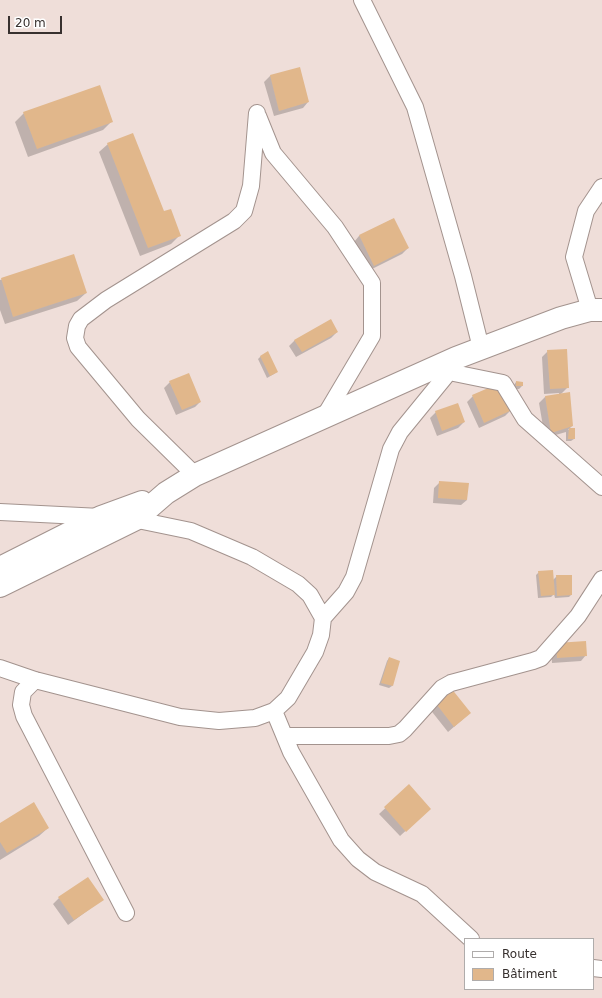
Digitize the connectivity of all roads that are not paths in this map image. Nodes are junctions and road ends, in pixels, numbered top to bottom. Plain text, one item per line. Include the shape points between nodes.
1 (362, 0) edge
2 (602, 187) edge
3 (596, 310) edge
4 (481, 348) junction
5 (452, 365) junction
6 (324, 418) junction
7 (196, 475) junction
8 (602, 487) edge
9 (166, 493) junction
10 (0, 512) edge
11 (101, 517) junction
12 (136, 519) junction
13 (0, 568) edge
14 (602, 579) edge
15 (0, 586) edge
16 (323, 618) junction
17 (0, 668) edge
18 (35, 680) junction
19 (274, 711) junction
20 (285, 736) junction
21 (126, 913) dead end
22 (470, 938) edge

1 - 4 street via 415,107
2 - 3 street via 586,210 574,257
3 - 4 main road via 561,318
4 - 5 main road
5 - 6 main road
5 - 8 street via 503,382 525,419
5 - 16 street via 400,432 391,449 354,577 346,592
6 - 7 main road
6 - 7 street via 372,336 372,282 335,227 272,153 257,113 251,186 244,211 234,221 106,300 81,319 77,326 75,338 78,347 138,419
7 - 9 main road
9 - 11 main road
9 - 12 main road
10 - 11 street
11 - 12 street
11 - 13 main road
12 - 15 main road
12 - 16 street via 191,531 252,557 298,584 310,595
14 - 20 street via 578,616 541,658 451,683 442,688 399,734
16 - 19 street via 315,652 288,698
17 - 18 street
18 - 19 street via 180,717 226,720 255,718
18 - 21 street via 23,692 21,705 24,716
19 - 20 street
20 - 22 street via 291,752 341,840 358,859 375,872 422,894

